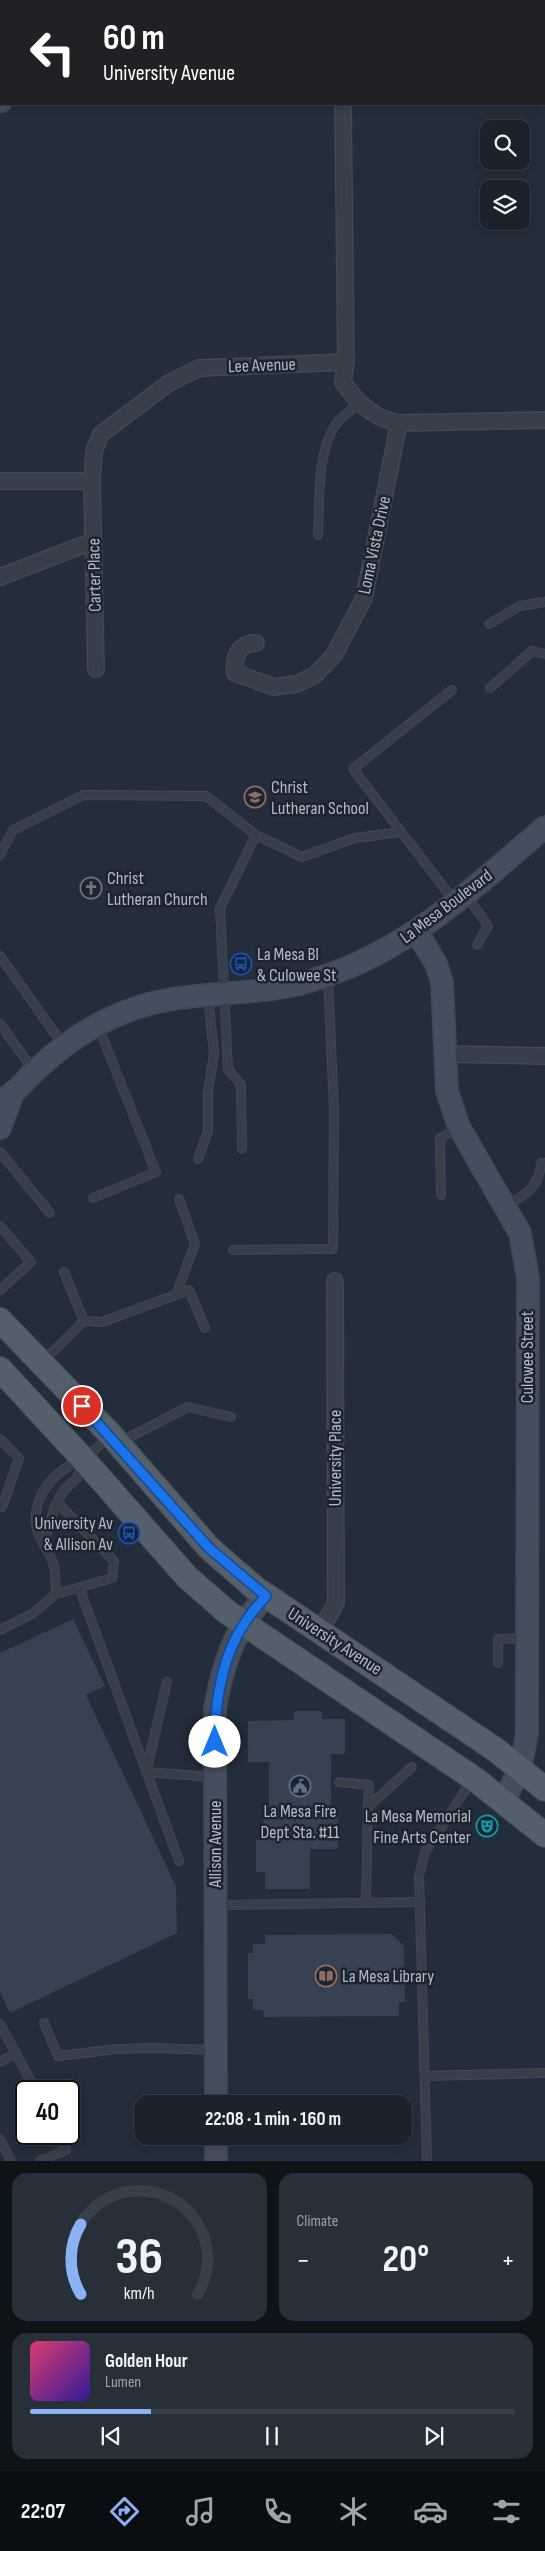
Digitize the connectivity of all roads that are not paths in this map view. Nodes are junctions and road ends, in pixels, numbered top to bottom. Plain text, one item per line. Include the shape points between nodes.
1 (343, 105) edge
2 (346, 362) junction
3 (360, 404) junction
4 (545, 420) edge
5 (399, 423) junction
6 (92, 481) junction
7 (0, 482) edge
8 (318, 535) dead end
9 (93, 541) junction
10 (0, 577) edge
11 (545, 602) edge
12 (489, 624) dead end
13 (256, 643) dead end
14 (545, 654) edge
15 (96, 669) dead end
16 (490, 688) dead end
17 (452, 690) dead end
18 (545, 827) edge
19 (401, 832) junction
20 (256, 835) junction
21 (0, 855) edge
22 (461, 899) junction
23 (417, 932) junction
24 (477, 945) dead end
25 (0, 956) edge
26 (328, 975) junction
27 (217, 993) junction
28 (0, 1024) edge
29 (98, 1024) junction
30 (65, 1046) junction
31 (444, 1054) junction
32 (545, 1056) edge
33 (34, 1072) junction
34 (6, 1098) edge
35 (459, 1127) junction
36 (0, 1128) edge
37 (242, 1149) dead end
38 (0, 1152) edge
39 (198, 1160) dead end
40 (545, 1163) edge
41 (441, 1195) dead end
42 (93, 1198) dead end
43 (179, 1198) dead end
44 (506, 1205) junction
45 (50, 1213) dead end
46 (0, 1226) edge
47 (234, 1250) dead end
48 (64, 1272) dead end
49 (334, 1281) dead end
50 (0, 1290) edge
51 (176, 1295) junction
52 (0, 1320) edge
53 (84, 1321) junction
54 (205, 1328) dead end
55 (41, 1363) junction
56 (0, 1369) edge
57 (231, 1417) dead end
58 (0, 1439) edge
59 (114, 1439) junction
60 (84, 1460) junction
61 (57, 1502) junction
62 (2, 1507) dead end
63 (44, 1544) junction
64 (79, 1588) junction
65 (56, 1594) junction
66 (266, 1596) junction
67 (244, 1624) junction
68 (0, 1630) edge
69 (320, 1631) junction
70 (527, 1638) junction
71 (498, 1663) dead end
72 (167, 1682) dead end
73 (412, 1767) dead end
74 (520, 1769) junction
75 (146, 1772) junction
76 (215, 1777) junction
77 (473, 1778) junction
78 (339, 1782) dead end
79 (545, 1789) edge
80 (503, 1802) junction
81 (368, 1807) junction
82 (545, 1835) edge
83 (179, 1861) dead end
84 (366, 1902) junction
85 (420, 1902) junction
86 (216, 1904) junction
87 (44, 2023) dead end
88 (0, 2024) edge
89 (216, 2050) junction
90 (16, 2053) junction
91 (0, 2062) edge
92 (545, 2073) edge
93 (424, 2076) junction
94 (30, 2080) edge
95 (216, 2095) edge
96 (0, 2138) edge
97 (64, 2145) edge
98 (216, 2145) edge
99 (10, 2161) edge
100 (40, 2161) edge
101 (216, 2161) edge
102 (427, 2161) edge

1 - 2 street
2 - 3 street via 343,382
2 - 6 street, Lee Avenue via 199,368 170,383 101,434 94,450
3 - 5 street via 384,421
3 - 8 lane via 338,422 328,438
4 - 5 street
5 - 13 street, Loma Vista Drive via 364,598 334,655 315,675 297,684 274,687 235,674 234,662 239,650 248,643
6 - 7 street
6 - 9 street, Carter Place
9 - 10 street
9 - 15 street, Carter Place
11 - 12 lane via 520,606
14 - 16 lane via 532,651
17 - 19 lane via 353,769
18 - 22 street, La Mesa Boulevard
19 - 20 lane via 355,838 302,857
19 - 22 lane
20 - 21 lane via 206,796 83,795 13,830
20 - 27 lane via 220,908
22 - 23 street, La Mesa Boulevard
22 - 24 lane via 488,926
23 - 26 street, La Mesa Boulevard via 390,948
23 - 31 street, Culowee Street via 436,964 442,982
25 - 30 lane
26 - 27 street, La Mesa Boulevard via 268,989
26 - 47 lane via 334,1110 333,1250
27 - 29 street, La Mesa Boulevard via 164,999
27 - 37 lane via 228,1069 241,1085
27 - 39 lane via 214,1054 208,1092 208,1132
28 - 33 lane
29 - 30 street, La Mesa Boulevard
29 - 42 lane via 156,1172
30 - 33 street, La Mesa Boulevard
31 - 32 street
31 - 35 street, Culowee Street via 447,1091
33 - 34 street, La Mesa Boulevard
34 - 36 street, La Mesa Boulevard
35 - 41 lane via 440,1138
35 - 44 street, Culowee Street
38 - 45 lane
40 - 44 lane via 541,1163 541,1174 525,1196
43 - 51 lane via 196,1244
44 - 70 street, Culowee Street via 520,1233 528,1278
46 - 50 lane via 31,1262
48 - 53 lane
49 - 69 street, University Place via 336,1603
51 - 53 lane via 102,1322
51 - 54 lane via 190,1290
52 - 55 main road, University Avenue
53 - 55 lane
55 - 59 main road, University Avenue
56 - 60 main road, University Avenue
57 - 59 lane via 188,1407
58 - 62 lane via 19,1458
59 - 60 lane
59 - 66 main road, University Avenue via 209,1548
60 - 61 lane via 77,1478
60 - 63 lane via 67,1466 53,1476 46,1487 37,1508 36,1524
60 - 67 main road, University Avenue via 187,1577
61 - 63 lane
61 - 64 lane via 114,1561 112,1578
63 - 65 lane via 54,1565
64 - 65 lane
64 - 75 lane
65 - 68 lane via 32,1614
66 - 67 street, Allison Avenue
66 - 69 main road, University Avenue
67 - 76 street, Allison Avenue via 218,1689
67 - 77 main road, University Avenue
69 - 74 main road, University Avenue
70 - 71 lane via 498,1639
70 - 74 street, Culowee Street via 527,1734
72 - 75 lane
73 - 81 lane
74 - 79 main road, University Avenue
74 - 80 street, Culowee Street
75 - 76 lane
75 - 83 lane
76 - 86 street, Allison Avenue
77 - 80 main road, University Avenue
77 - 85 lane via 425,1852 419,1876
78 - 81 lane via 369,1785
80 - 82 main road, University Avenue
81 - 84 lane
84 - 85 lane
84 - 86 lane
85 - 93 lane
86 - 89 street, Allison Avenue
87 - 89 lane via 58,2056 126,2048
88 - 90 lane
89 - 95 street, Allison Avenue
90 - 91 lane
90 - 94 lane
92 - 93 lane
93 - 102 lane
96 - 99 lane
97 - 100 lane via 66,2150
98 - 101 street

